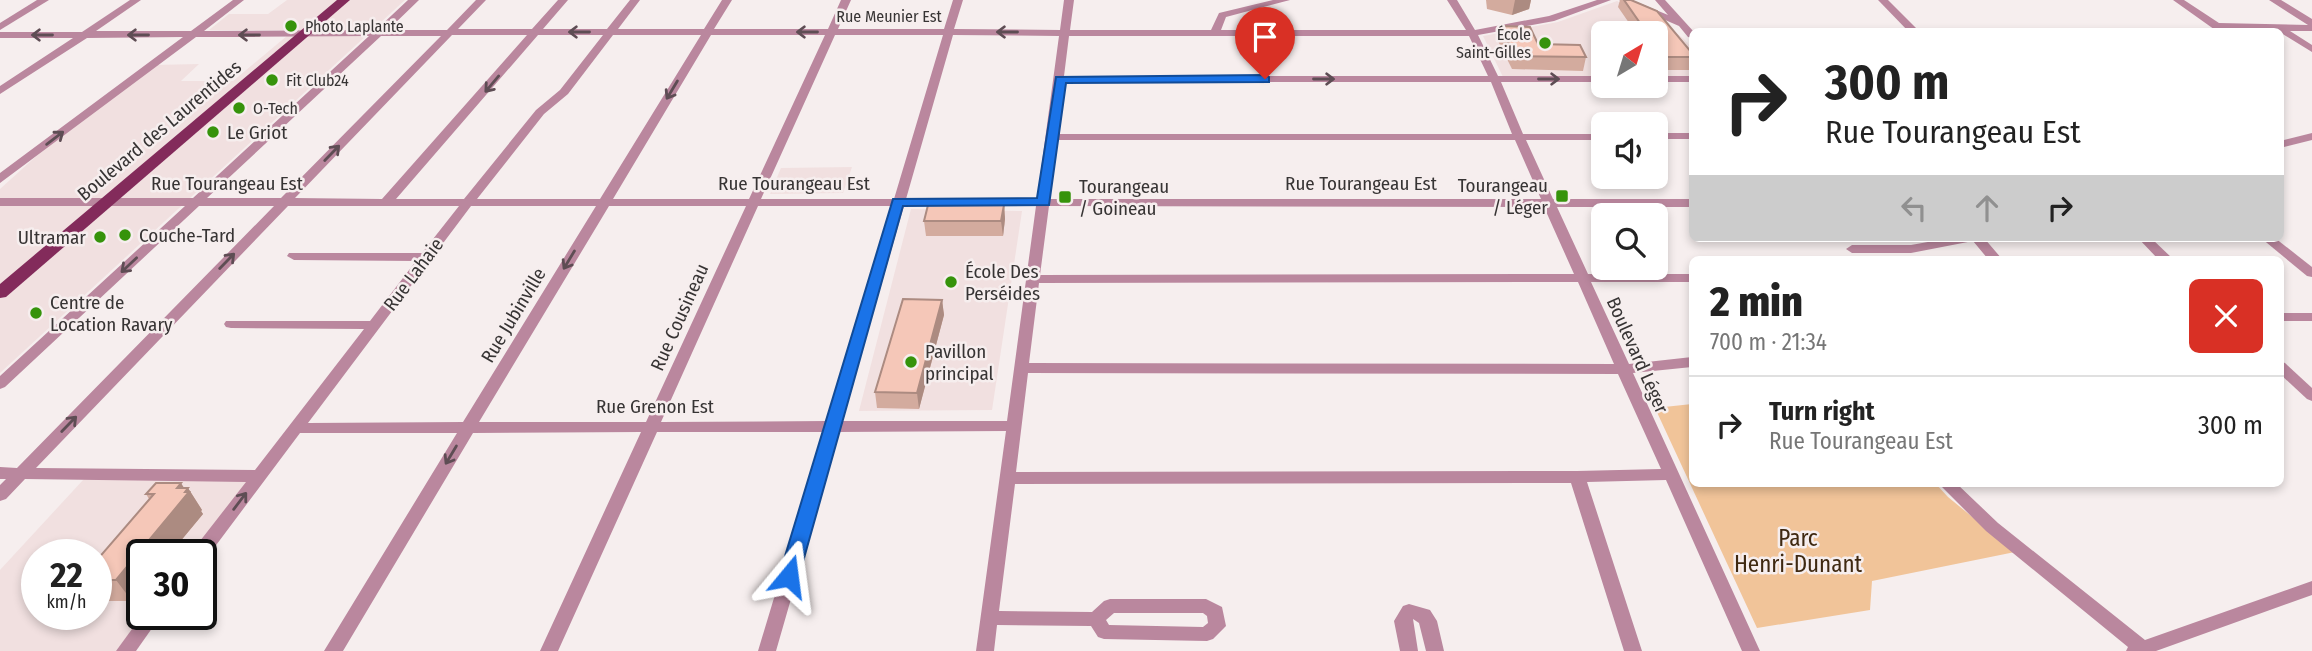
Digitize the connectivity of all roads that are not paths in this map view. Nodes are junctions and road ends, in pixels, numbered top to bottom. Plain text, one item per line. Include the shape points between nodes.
1 (44, 0) edge
2 (136, 0) edge
3 (239, 0) edge
4 (344, 0) edge
5 (414, 0) edge
6 (481, 0) edge
7 (563, 0) edge
8 (635, 0) edge
9 (727, 0) edge
10 (846, 0) edge
11 (958, 0) edge
12 (1069, 0) edge
13 (1285, 0) edge
14 (1452, 0) edge
15 (1606, 0) edge
16 (1624, 0) edge
17 (1660, 0) edge
18 (1883, 0) edge
19 (2178, 0) edge
20 (2274, 0) edge
21 (1241, 11) junction
22 (1684, 25) junction
23 (0, 27) edge
24 (1911, 28) edge
25 (2220, 28) edge
26 (2312, 28) edge
27 (2284, 31) edge
28 (536, 32) junction
29 (611, 32) junction
30 (707, 32) junction
31 (831, 32) junction
32 (948, 32) junction
33 (1066, 32) junction
34 (1215, 32) junction
35 (1244, 32) junction
36 (1689, 32) edge
37 (1473, 33) junction
38 (304, 34) junction
39 (377, 34) junction
40 (448, 34) junction
41 (0, 35) edge
42 (83, 35) junction
43 (193, 35) junction
44 (2284, 36) edge
45 (2284, 38) edge
46 (2312, 49) edge
47 (2312, 61) edge
48 (1060, 79) junction
49 (1495, 79) junction
50 (1591, 79) edge
51 (1668, 79) edge
52 (1689, 79) edge
53 (0, 91) edge
54 (1591, 136) edge
55 (1668, 136) edge
56 (1689, 136) edge
57 (2312, 136) edge
58 (1052, 137) junction
59 (1519, 137) junction
60 (2284, 144) edge
61 (0, 179) edge
62 (0, 202) edge
63 (106, 202) junction
64 (197, 202) junction
65 (284, 202) junction
66 (386, 202) junction
67 (468, 202) junction
68 (604, 202) junction
69 (752, 202) junction
70 (898, 202) junction
71 (1044, 202) junction
72 (1548, 202) junction
73 (1689, 203) edge
74 (1949, 242) edge
75 (1980, 242) edge
76 (2148, 242) edge
77 (2272, 242) edge
78 (1852, 248) edge
79 (1992, 256) edge
80 (2163, 256) edge
81 (294, 257) dead end
82 (426, 257) junction
83 (2312, 273) edge
84 (1582, 278) junction
85 (1689, 278) edge
86 (1034, 279) junction
87 (0, 293) edge
88 (2284, 317) edge
89 (2312, 317) edge
90 (231, 324) dead end
91 (374, 325) junction
92 (1689, 362) edge
93 (1022, 368) junction
94 (1623, 369) junction
95 (2284, 370) edge
96 (0, 384) edge
97 (2312, 396) edge
98 (1014, 426) junction
99 (650, 427) junction
100 (832, 427) junction
101 (295, 428) junction
102 (468, 428) junction
103 (0, 473) edge
104 (21, 473) junction
105 (1671, 474) junction
106 (259, 476) junction
107 (1577, 477) junction
108 (1007, 478) junction
109 (1949, 487) edge
110 (0, 495) edge
111 (211, 539) edge
112 (2312, 588) edge
113 (989, 618) junction
114 (1096, 619) junction
115 (141, 630) edge
116 (2138, 650) edge
117 (125, 651) edge
118 (333, 651) edge
119 (549, 651) edge
120 (767, 651) edge
121 (985, 651) edge
122 (1409, 651) edge
123 (1435, 651) edge
124 (1633, 651) edge
125 (1751, 651) edge

1 - 23 street
2 - 42 street
3 - 43 street
4 - 38 main road, Boulevard des Laurentides
5 - 39 street
6 - 40 street
7 - 28 street
8 - 29 street, Rue Lahaie
9 - 30 street, Rue Jubinville
10 - 31 street, Rue Cousineau
11 - 32 street
12 - 33 street
13 - 21 street
14 - 37 street, Boulevard Léger
15 - 37 street, Rue Meunier Est via 1550,19
16 - 22 street
17 - 22 street
18 - 24 street
19 - 25 street
20 - 26 street
21 - 34 street via 1222,15
21 - 35 street
22 - 36 street
26 - 27 street
29 -> 28 street, Rue Meunier Est
28 - 40 street, Rue Meunier Est
28 -> 66 street
29 - 30 street, Rue Meunier Est
29 - 67 street, Rue Lahaie
31 -> 30 street, Rue Meunier Est
30 -> 68 street, Rue Jubinville
31 - 32 street, Rue Meunier Est
31 - 69 street, Rue Cousineau
33 -> 32 street, Rue Meunier Est
32 - 70 street
33 - 34 street, Rue Meunier Est
33 - 48 street
34 - 35 street, Rue Meunier Est
35 - 37 street, Rue Meunier Est
37 - 49 street, Boulevard Léger
38 - 39 street, Rue Meunier Est
38 -> 43 street, Rue Meunier Est
38 - 63 main road, Boulevard des Laurentides
39 - 40 street, Rue Meunier Est
39 - 64 street
65 -> 40 street
42 -> 41 street, Rue Meunier Est
43 -> 42 street, Rue Meunier Est
42 - 53 street
61 -> 43 street
44 - 46 street
45 - 47 street
48 -> 49 street
48 - 58 street
49 -> 50 street
49 - 59 street, Boulevard Léger
51 - 52 street
54 - 59 street
55 - 56 street
57 - 60 street
58 - 59 street
58 - 71 street
59 - 72 street, Boulevard Léger
62 - 63 street, Rue Tourangeau Est
63 - 64 street, Rue Tourangeau Est
63 - 87 main road, Boulevard des Laurentides
64 - 65 street, Rue Tourangeau Est
64 -> 96 street
65 - 66 street, Rue Tourangeau Est
104 -> 65 street
66 - 67 street, Rue Tourangeau Est
67 - 68 street, Rue Tourangeau Est
67 - 82 street, Rue Lahaie
68 - 69 street, Rue Tourangeau Est
68 -> 102 street, Rue Jubinville
69 - 70 street, Rue Tourangeau Est
69 - 99 street, Rue Cousineau
70 - 71 street, Rue Tourangeau Est
70 - 100 street
71 - 72 street, Rue Tourangeau Est
71 - 86 street
72 - 73 street, Rue Tourangeau Est
72 - 84 street, Boulevard Léger
74 - 78 street via 1911,249
75 - 79 street
76 - 80 street
77 - 83 street
81 - 82 street
82 - 91 street, Rue Lahaie
84 - 85 street
84 - 86 street
84 - 94 street, Boulevard Léger
86 - 93 street
88 - 89 street
90 - 91 street
91 - 101 street, Rue Lahaie
92 - 94 street
93 - 94 street
93 - 98 street
94 - 105 street, Boulevard Léger
95 - 97 street
98 - 100 street, Rue Grenon Est
98 - 108 street
99 - 100 street, Rue Grenon Est
99 - 102 street, Rue Grenon Est
99 - 119 street, Rue Cousineau
100 - 120 street
101 - 102 street, Rue Grenon Est
101 - 106 street, Rue Lahaie
102 -> 118 street, Rue Jubinville
103 - 104 street
104 - 106 street
104 - 110 street
105 - 107 street
105 - 125 street, Boulevard Léger
111 -> 106 street, Rue Lahaie
107 - 108 street
107 - 124 street
108 - 113 street
109 - 116 street
112 - 116 street
113 - 114 street
113 - 121 street
114 - 114 street via 1104,632 1208,634 1217,626 1216,612 1206,606 1110,606
115 - 117 street
122 - 123 street via 1403,621 1409,611 1428,621

